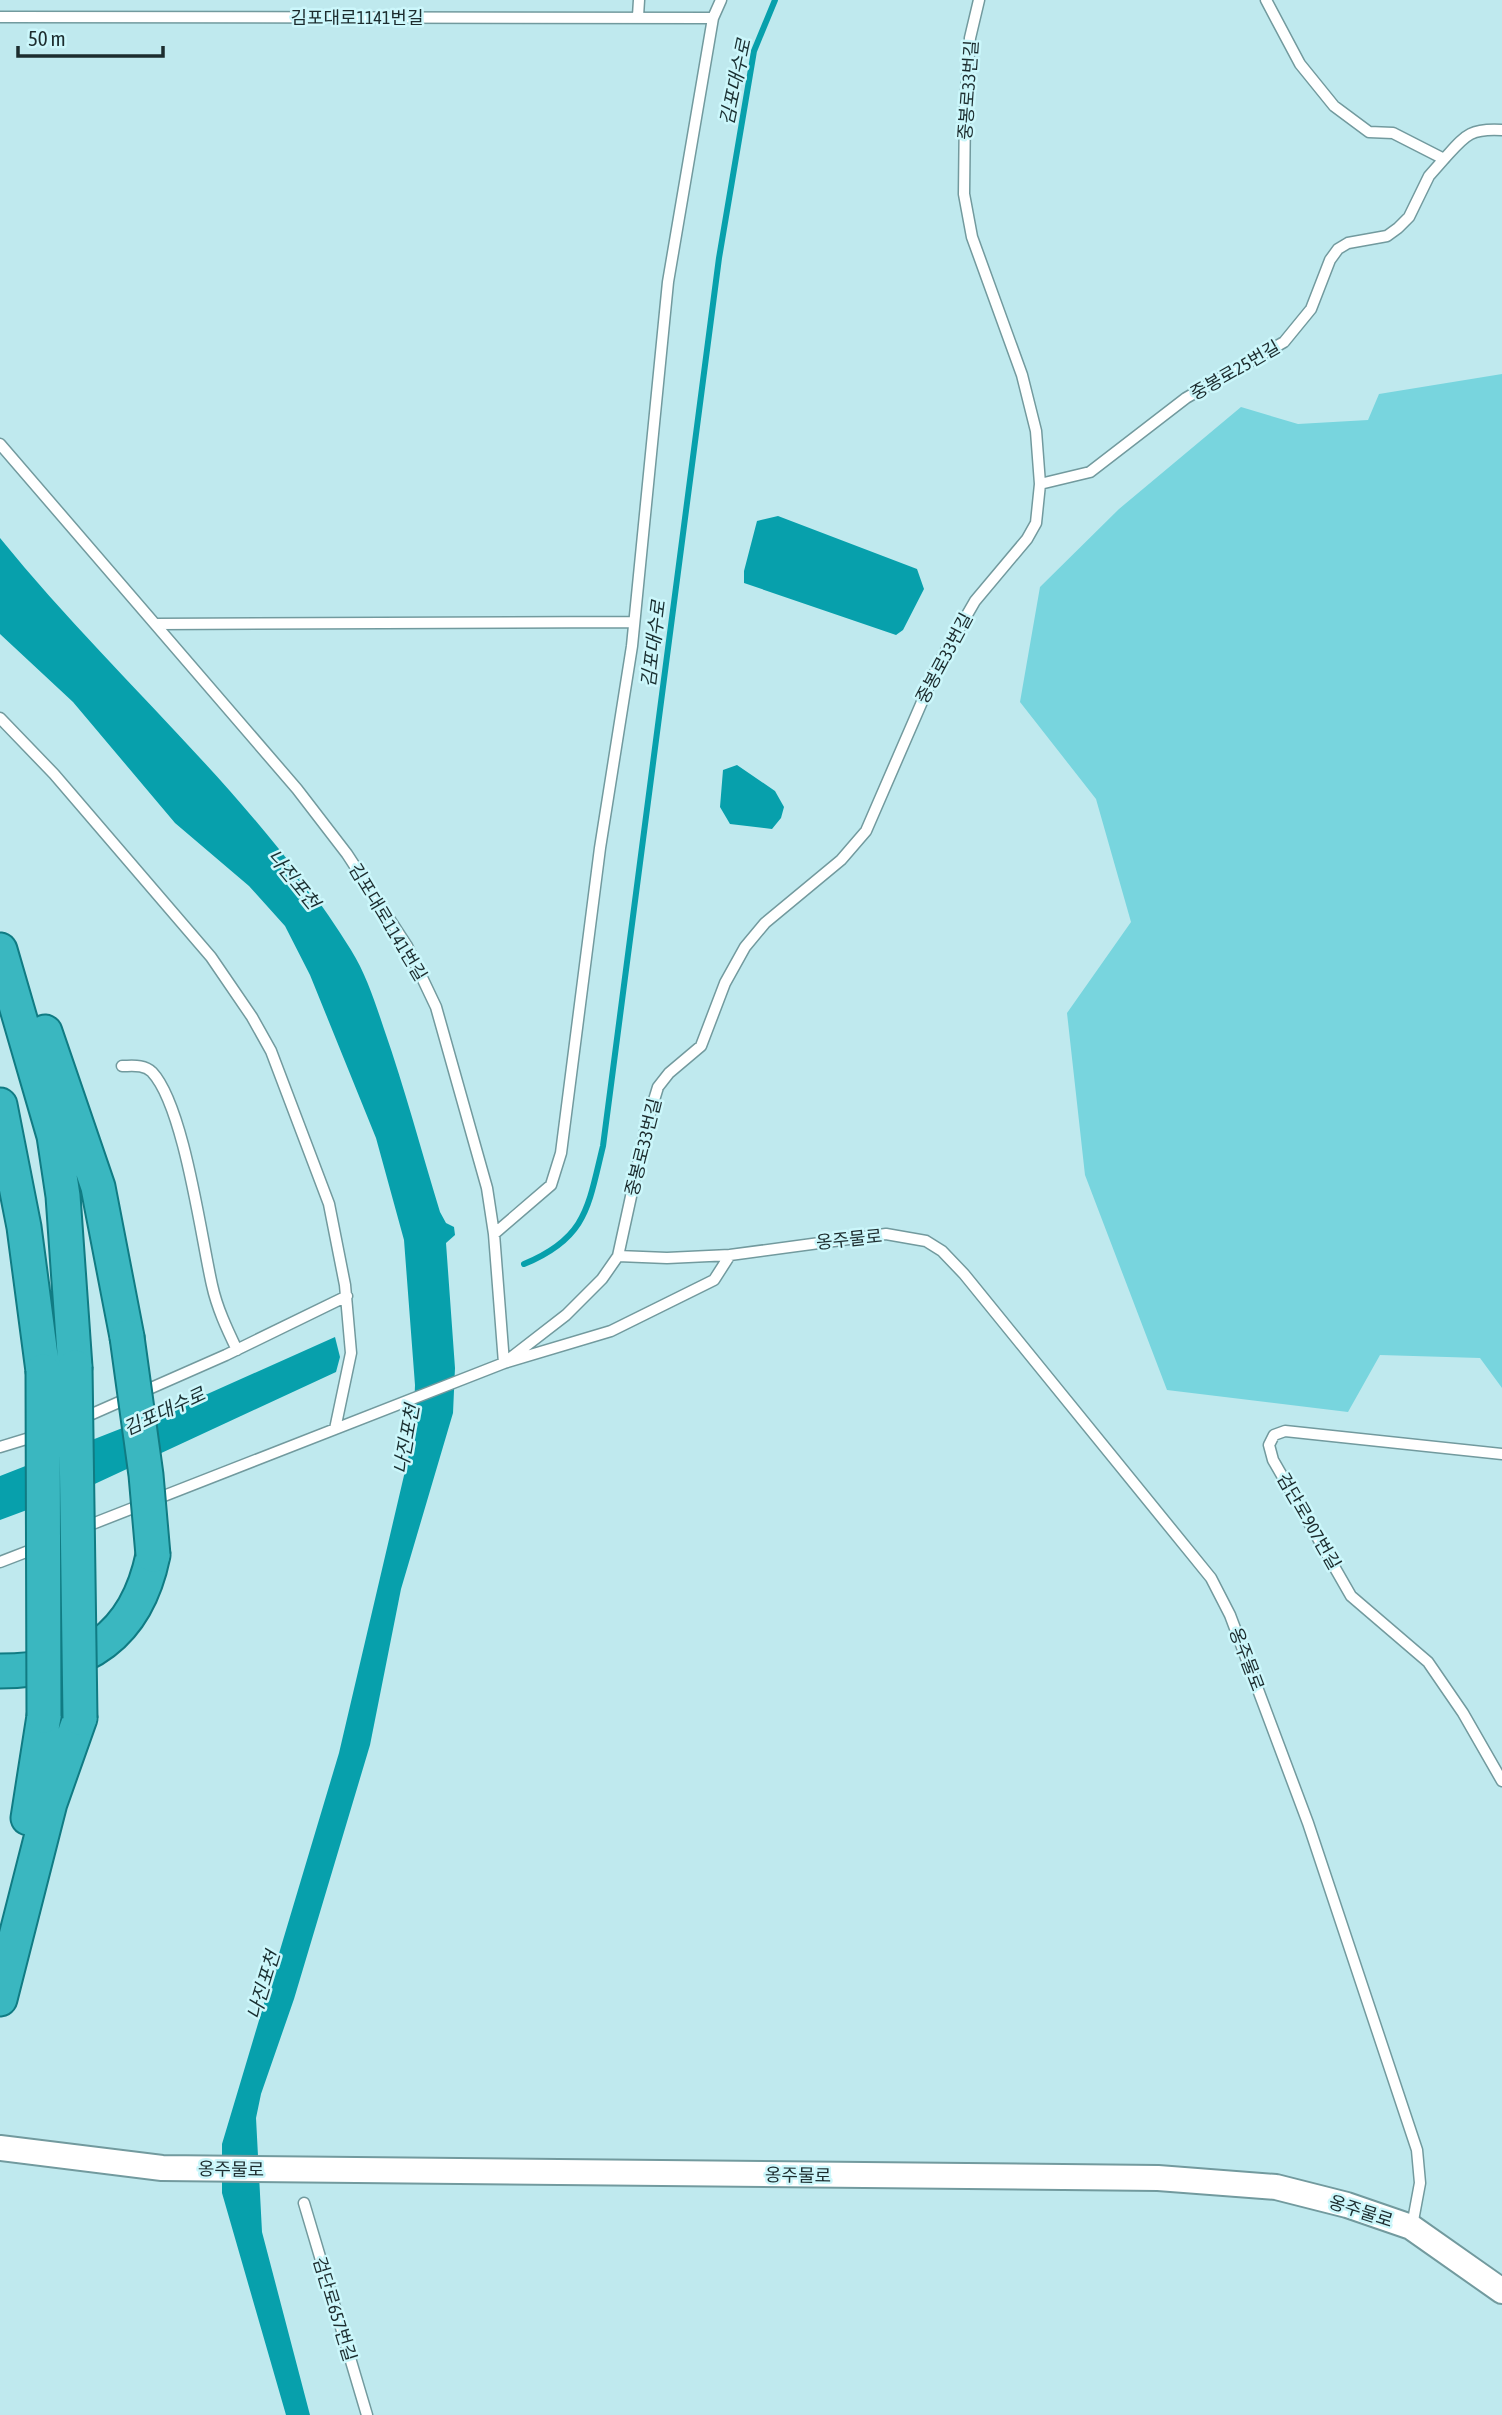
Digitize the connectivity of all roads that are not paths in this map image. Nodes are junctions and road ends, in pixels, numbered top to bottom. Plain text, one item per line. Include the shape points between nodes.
1 (639, 0) edge
2 (721, 0) edge
3 (979, 0) edge
4 (1266, 0) edge
5 (638, 16) junction
6 (0, 17) edge
7 (713, 18) junction
8 (1502, 130) edge
9 (1444, 159) junction
10 (0, 444) edge
11 (1040, 484) junction
12 (634, 622) junction
13 (156, 624) junction
14 (0, 718) edge
15 (0, 932) edge
16 (0, 950) edge
17 (122, 1066) dead end
18 (0, 1105) edge
19 (494, 1234) junction
20 (730, 1255) junction
21 (618, 1256) junction
22 (347, 1296) junction
23 (237, 1350) junction
24 (504, 1363) junction
25 (59, 1369) junction
26 (67, 1424) dead end
27 (55, 1429) dead end
28 (335, 1429) junction
29 (0, 1447) edge
30 (1502, 1454) edge
31 (69, 1534) dead end
32 (57, 1539) dead end
33 (0, 1562) edge
34 (0, 1644) edge
35 (64, 1664) junction
36 (0, 1671) edge
37 (1502, 1781) edge
38 (0, 1936) edge
39 (0, 1999) edge
40 (0, 2148) edge
41 (304, 2203) dead end
42 (1411, 2227) junction
43 (1502, 2291) edge
44 (367, 2415) edge

1 - 5 lane
2 - 7 lane
3 - 11 lane, 중봉로33번길 via 965,108 966,204 989,289 1027,393 1036,431
4 - 9 lane via 1300,64 1334,106 1369,132 1393,133
5 - 6 lane, 김포대로1141번길
5 - 7 lane, 김포대로1141번길
7 - 12 lane via 668,282
8 - 9 lane, 중봉로25번길 via 1478,129 1466,134
9 - 11 lane, 중봉로25번길 via 1398,229 1338,249 1311,309 1284,342 1186,398 1090,472
10 - 13 lane, 김포대로1141번길
11 - 21 lane, 중봉로33번길 via 1036,523 975,601 938,665 866,831 841,860 765,923 745,947 725,983 701,1046 658,1087
12 - 13 lane
12 - 19 lane via 561,1153 551,1185
13 - 19 lane, 김포대로1141번길 via 320,818 407,946 436,1007 479,1153
14 - 22 lane via 152,886 211,957 252,1017 275,1062 322,1182
15 - 35 highway, bridge via 48,1038 98,1187 127,1337 153,1555 134,1612 116,1634
16 - 25 highway via 54,1136 63,1196
17 - 23 lane via 138,1065 151,1071 164,1090 182,1143 212,1286
18 - 25 highway
19 - 24 lane, 김포대로1141번길
20 - 21 lane, 옹주물로
20 - 24 lane via 715,1280 611,1331
20 - 42 lane, 옹주물로 via 886,1234 926,1241 942,1251 1211,1578 1279,1742 1400,2094 1420,2166
21 - 24 lane via 566,1315
22 - 23 lane
22 - 28 lane via 351,1353
23 - 26 lane
24 - 28 lane
25 - 38 highway, bridge via 44,1716 31,1807
25 - 39 highway, bridge via 80,1718 50,1803
27 - 29 lane
28 - 31 lane
30 - 37 lane, 검단로907번길 via 1285,1432 1275,1435 1269,1445 1273,1460 1352,1596 1428,1662
32 - 33 lane
34 - 35 highway via 31,1659
35 - 36 highway
40 - 42 street, 옹주물로 via 162,2168 1158,2178 1276,2187
41 - 44 lane, 검단로657번길
42 - 43 street

